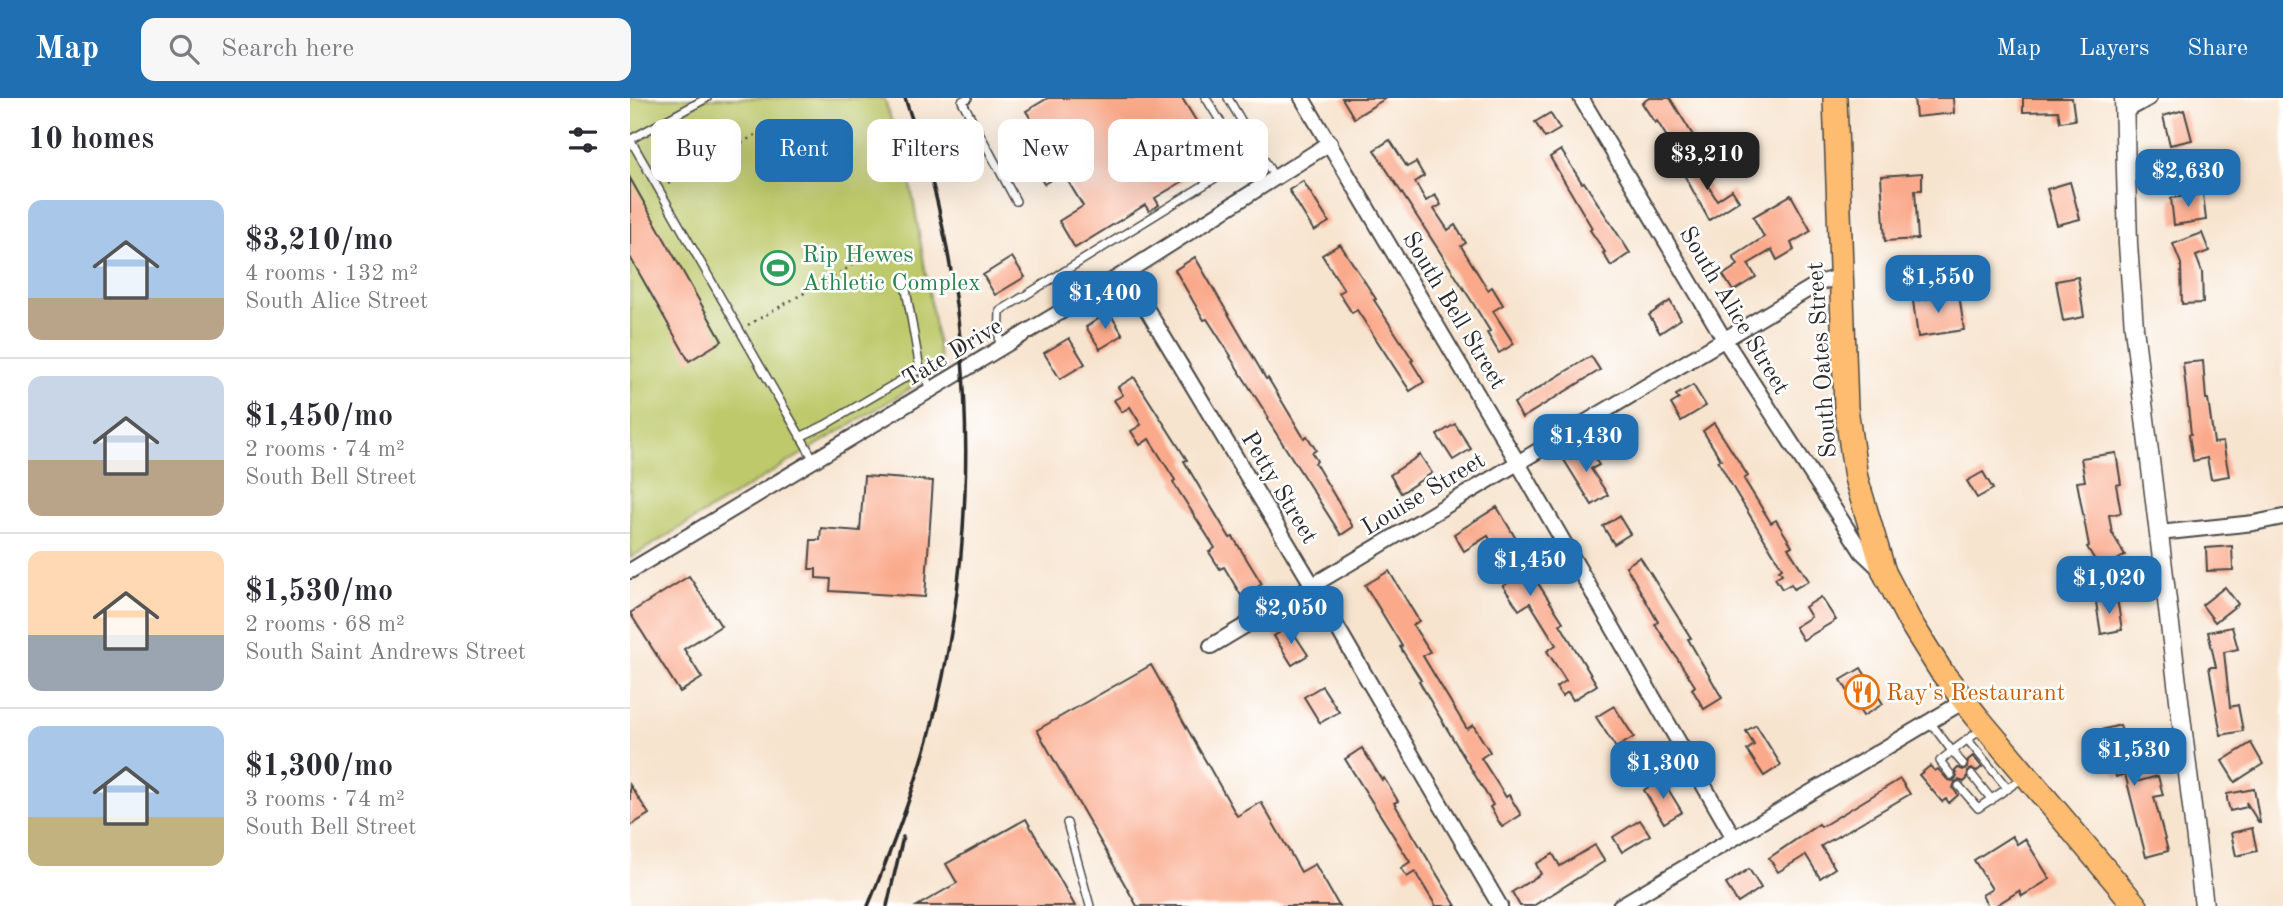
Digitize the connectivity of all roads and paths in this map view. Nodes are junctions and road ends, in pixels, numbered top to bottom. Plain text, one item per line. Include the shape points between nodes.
1 (707, 98) edge
2 (968, 98) edge
3 (1206, 98) edge
4 (1228, 98) edge
5 (1302, 98) edge
6 (1581, 98) edge
7 (1835, 98) edge
8 (2149, 98) edge
9 (2124, 105) edge
10 (1219, 119) edge
11 (1240, 119) edge
12 (755, 135) edge
13 (630, 139) edge
14 (1329, 143) junction
15 (1268, 166) edge
16 (1275, 178) junction
17 (1208, 182) edge
18 (659, 190) junction
19 (1016, 201) dead end
20 (855, 264) dead end
21 (1125, 274) junction
22 (1841, 276) junction
23 (904, 278) dead end
24 (739, 330) junction
25 (1724, 339) junction
26 (999, 350) junction
27 (919, 369) junction
28 (933, 390) junction
29 (800, 437) junction
30 (814, 461) junction
31 (1518, 463) junction
32 (2283, 517) edge
33 (2159, 533) junction
34 (630, 571) edge
35 (1884, 572) junction
36 (1313, 586) junction
37 (1211, 646) dead end
38 (1964, 701) junction
39 (1930, 722) junction
40 (1976, 732) junction
41 (1952, 751) junction
42 (1963, 764) dead end
43 (1951, 775) dead end
44 (1972, 775) dead end
45 (2027, 775) junction
46 (1959, 786) dead end
47 (2008, 789) junction
48 (1992, 800) junction
49 (1068, 823) dead end
50 (1734, 838) junction
51 (1090, 906) edge
52 (1500, 906) edge
53 (1620, 906) edge
54 (2136, 906) edge
55 (2204, 906) edge

1 - 13 lane
2 - 19 lane via 962,101
3 - 10 lane
4 - 11 lane
5 - 14 street, South Bell Street
6 - 25 street, South Alice Street
7 - 22 main road, South Oates Street
8 - 9 street
9 - 33 street via 2134,328
12 - 18 path
13 - 18 lane
14 - 16 street, Tate Drive
14 - 31 street, South Bell Street
15 - 16 lane
16 - 21 street, Tate Drive
17 - 26 lane via 1000,311
18 - 24 lane
20 - 24 path
21 - 26 street, Tate Drive
21 - 36 street, Petty Street
22 - 25 street, Louise Street via 1819,283
22 - 35 main road, South Oates Street via 1851,449
23 - 27 lane
24 - 29 lane
25 - 31 street, Louise Street
25 - 35 street, South Alice Street via 1862,552
26 - 28 street, Tate Drive
27 - 28 lane
27 - 29 lane
28 - 30 street, Tate Drive
29 - 30 lane
30 - 34 street, Tate Drive
31 - 36 street, Louise Street
31 - 50 street, South Bell Street
32 - 33 street
33 - 55 street
35 - 38 main road, South Oates Street via 1924,646
36 - 37 street, Louise Street
36 - 52 street, Petty Street
38 - 39 street
38 - 40 main road, South Oates Street
39 - 41 lane
39 - 50 street
40 - 41 lane
40 - 45 main road, South Oates Street
40 - 47 lane
41 - 42 lane
41 - 43 lane via 1940,761
44 - 48 lane
45 - 47 lane
45 - 54 main road, South Oates Street
46 - 48 lane via 1978,808
47 - 48 lane
49 - 51 lane
50 - 53 street

